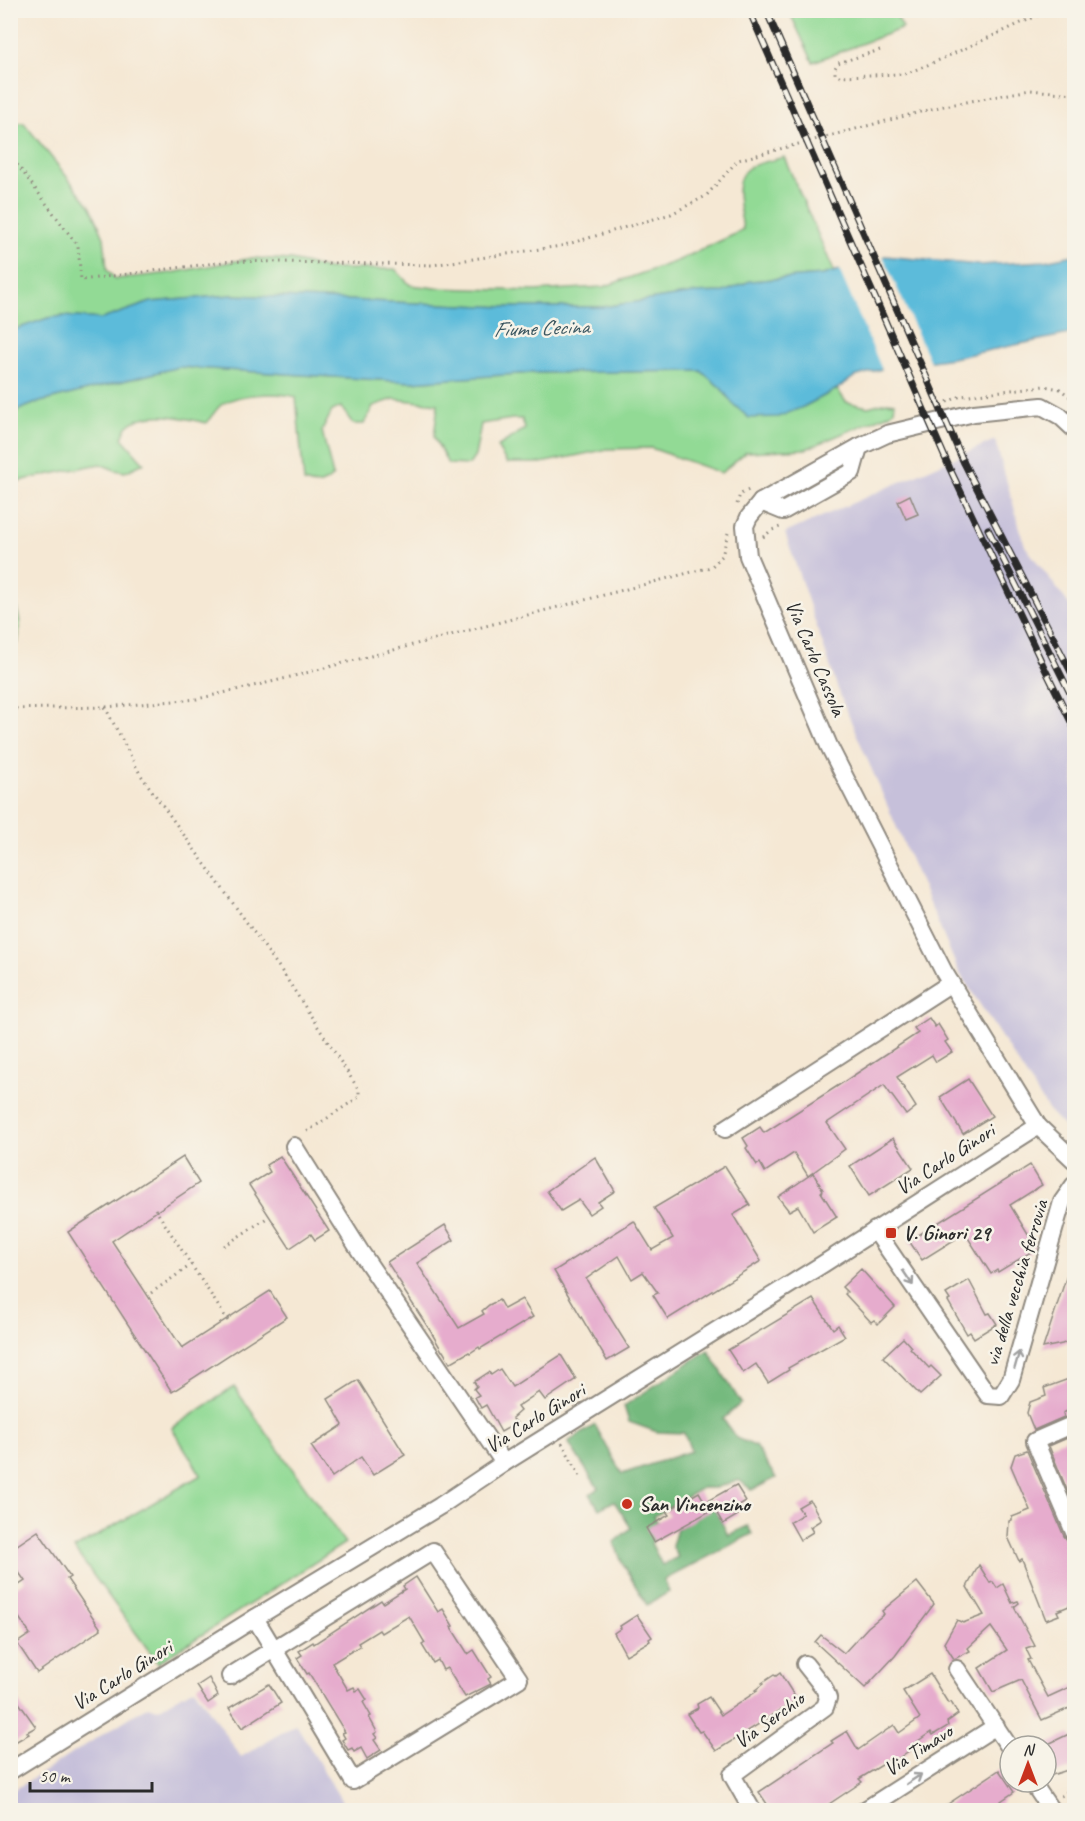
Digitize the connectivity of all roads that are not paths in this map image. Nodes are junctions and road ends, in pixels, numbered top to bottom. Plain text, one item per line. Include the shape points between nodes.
1 (1074, 429) edge
2 (951, 983) junction
3 (1038, 1126) junction
4 (725, 1129) dead end
5 (294, 1146) road end
6 (1074, 1160) edge
7 (1074, 1185) edge
8 (875, 1230) junction
9 (1074, 1424) edge
10 (504, 1463) junction
11 (1074, 1532) edge
12 (255, 1618) junction
13 (273, 1649) junction
14 (805, 1664) dead end
15 (957, 1669) dead end
16 (230, 1676) dead end
17 (996, 1726) junction
18 (1001, 1734) edge
19 (10, 1771) edge
20 (1040, 1794) edge
21 (752, 1810) edge
22 (865, 1810) edge
23 (1051, 1810) edge

1 - 2 street, Via Carlo Cassola via 1042,406 974,413 900,430 755,495 745,526 748,556 829,746
2 - 3 street, Via Carlo Cassola
2 - 4 street
3 - 6 street
3 - 8 street, Via Carlo Ginori
5 - 10 street
8 -> 7 street, via della vecchia ferrovia via 988,1395 1001,1396 1011,1380 1062,1202
8 - 10 street, Via Carlo Ginori
9 - 11 street via 1035,1441
10 - 12 street, Via Carlo Ginori
12 - 13 street
12 - 19 street, Via Carlo Ginori
13 - 13 street via 433,1551 519,1679 353,1781
13 - 16 street
14 - 21 street, Via Serchio via 824,1688 828,1698 825,1707 732,1775
15 - 17 street
17 - 18 street
22 -> 17 street, Via Timavo
20 - 23 street

